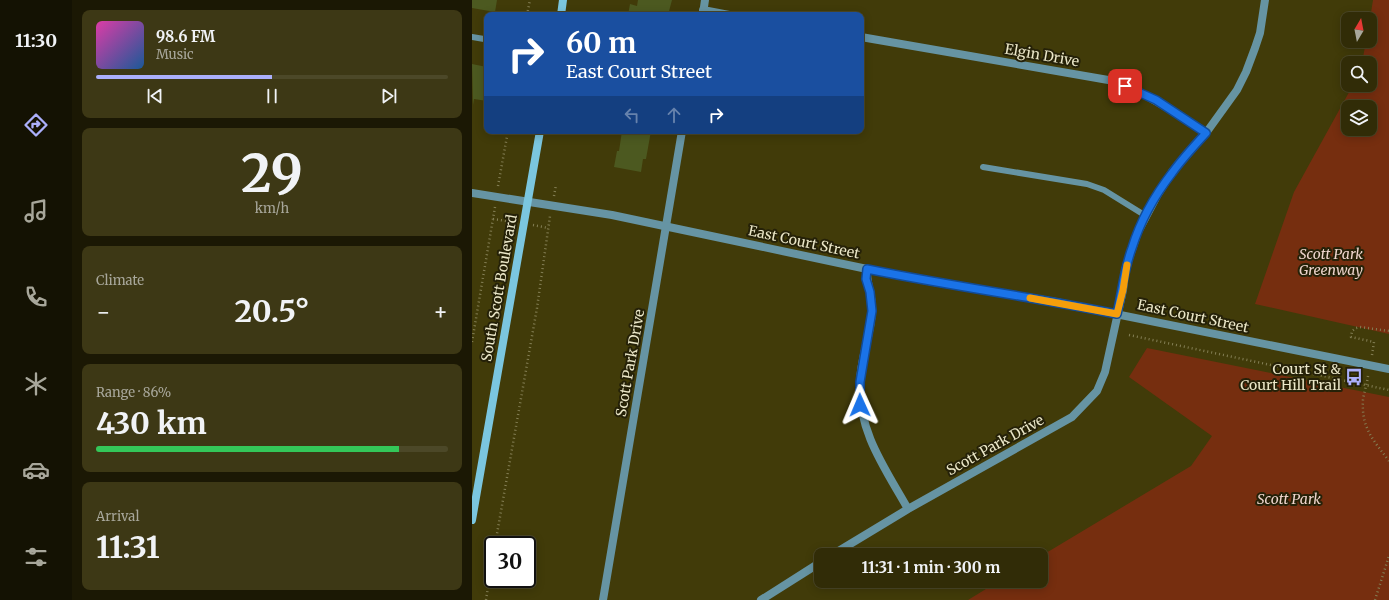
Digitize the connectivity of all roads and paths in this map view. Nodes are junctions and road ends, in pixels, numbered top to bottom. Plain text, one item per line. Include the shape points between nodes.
1 (530, 0) edge
2 (563, 0) edge
3 (705, 0) edge
4 (1266, 0) edge
5 (528, 12) edge
6 (561, 12) edge
7 (703, 12) edge
8 (472, 37) edge
9 (864, 38) edge
10 (484, 39) dead end
11 (1206, 133) junction
12 (507, 134) edge
13 (539, 134) edge
14 (682, 134) edge
15 (983, 167) dead end
16 (498, 186) dead end
17 (556, 186) dead end
18 (472, 193) edge
19 (554, 193) dead end
20 (527, 202) junction
21 (494, 211) dead end
22 (1146, 216) junction
23 (494, 219) junction
24 (507, 221) dead end
25 (549, 222) dead end
26 (539, 226) dead end
27 (667, 227) junction
28 (548, 228) junction
29 (867, 269) junction
30 (1117, 314) junction
31 (1389, 331) edge
32 (1129, 335) dead end
33 (472, 342) edge
34 (1366, 365) junction
35 (1389, 370) edge
36 (1366, 385) junction
37 (1389, 390) edge
38 (1389, 461) edge
39 (908, 509) junction
40 (472, 520) edge
41 (497, 536) edge
42 (844, 548) edge
43 (1389, 556) edge
44 (814, 566) edge
45 (488, 588) edge
46 (486, 600) edge
47 (602, 600) edge
48 (761, 600) edge
49 (1375, 600) edge

1 - 5 path
2 - 6 main road
3 - 7 street
4 - 11 street, Scott Park Drive via 1260,33 1246,72 1237,90
8 - 10 lane
9 - 11 street, Elgin Drive via 1114,81 1156,100
11 - 22 street, Scott Park Drive via 1172,172
12 - 16 path
13 - 20 main road, South Scott Boulevard
14 - 27 street, Scott Park Drive
15 - 22 lane via 1087,184 1104,190
17 - 19 path
18 - 20 street, East Court Street
20 - 27 street, East Court Street via 612,215
20 - 40 main road, South Scott Boulevard
21 - 23 path
22 - 30 street, Scott Park Drive via 1131,249
23 - 24 path
23 - 33 path
25 - 28 path
26 - 28 path
27 - 29 street, East Court Street
27 - 47 street, Scott Park Drive
28 - 41 path via 537,308
29 - 30 street, East Court Street
29 - 39 street via 866,279 872,311 860,382 860,405 872,446
30 - 34 street, East Court Street
30 - 39 street, Scott Park Drive via 1105,372 1097,391 1086,404 1072,416
31 - 34 path via 1356,328 1352,331 1351,337 1374,342 1372,356
32 - 36 path
34 - 35 street, East Court Street
34 - 36 path
36 - 37 path
36 - 38 path via 1363,413 1366,424 1371,438
39 - 42 street, Scott Park Drive
43 - 49 path
44 - 48 street
45 - 46 path

